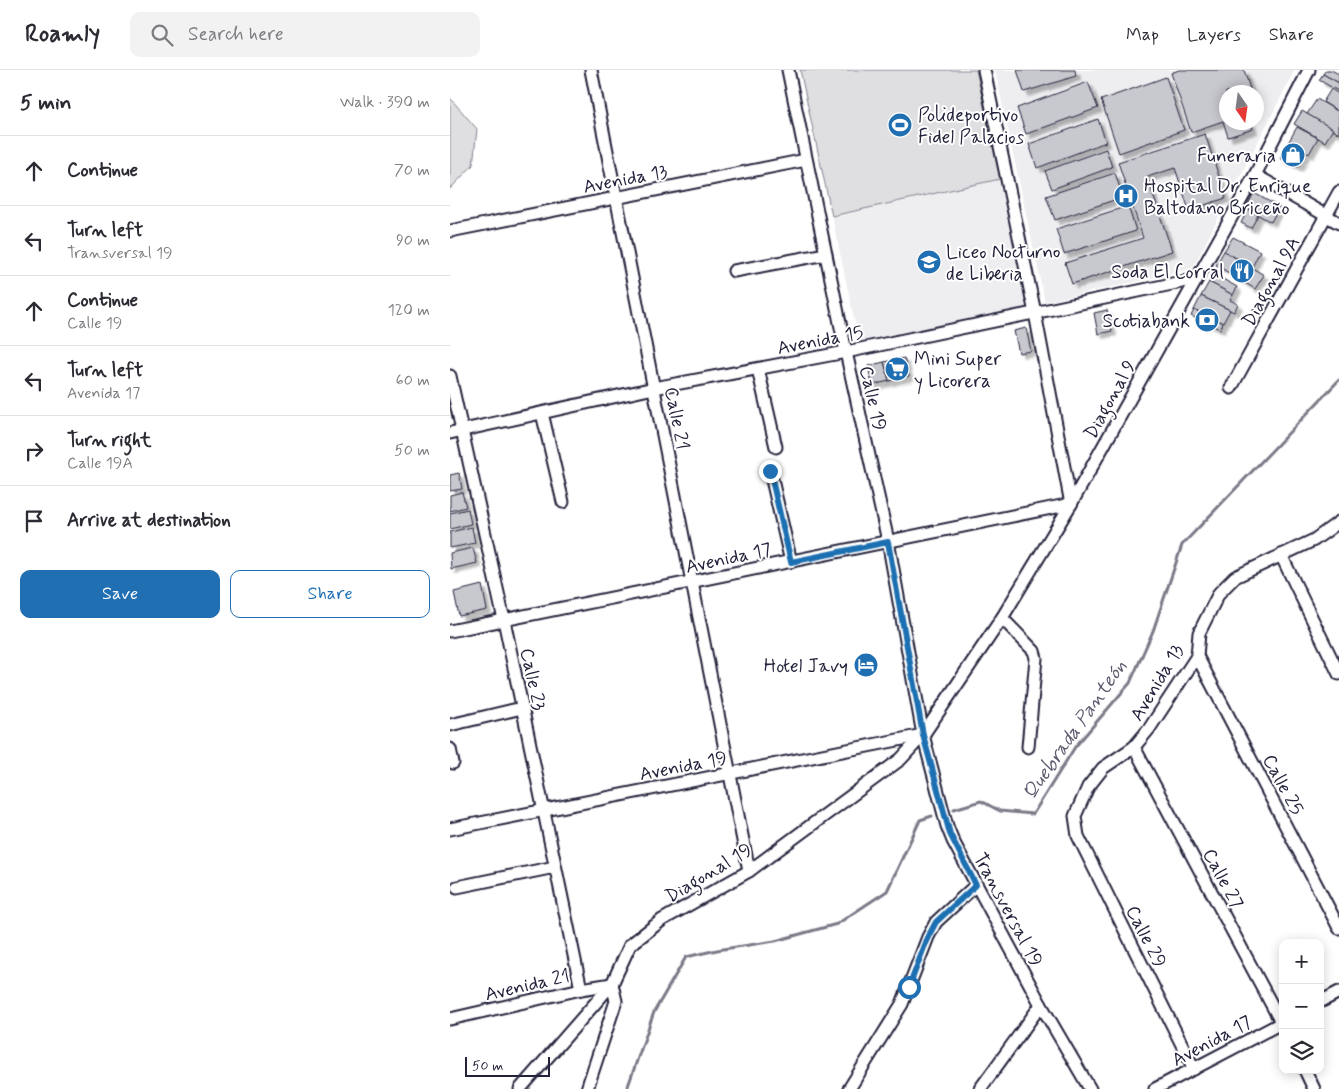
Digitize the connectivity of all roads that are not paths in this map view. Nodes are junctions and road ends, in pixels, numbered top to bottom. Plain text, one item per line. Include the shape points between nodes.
1 (591, 70) edge
2 (788, 70) edge
3 (984, 70) edge
4 (1309, 70) edge
5 (806, 160) junction
6 (1255, 175) junction
7 (1339, 192) edge
8 (617, 198) junction
9 (1326, 216) junction
10 (1339, 222) edge
11 (450, 232) edge
12 (826, 254) junction
13 (734, 271) dead end
14 (1196, 279) junction
15 (1035, 312) junction
16 (846, 352) junction
17 (758, 369) junction
18 (450, 376) edge
19 (654, 388) junction
20 (1231, 388) dead end
21 (542, 413) junction
22 (456, 431) edge
23 (776, 447) dead end
24 (770, 471) dead end
25 (563, 502) dead end
26 (1071, 504) junction
27 (1339, 522) edge
28 (888, 542) junction
29 (1281, 555) junction
30 (791, 562) junction
31 (692, 582) junction
32 (1002, 618) junction
33 (504, 620) junction
34 (450, 631) edge
35 (1197, 656) junction
36 (1339, 674) edge
37 (522, 708) junction
38 (450, 725) edge
39 (923, 735) junction
40 (1028, 747) dead end
41 (1134, 747) junction
42 (450, 749) edge
43 (454, 763) dead end
44 (730, 774) junction
45 (543, 809) junction
46 (1075, 816) joint
47 (450, 829) edge
48 (555, 867) junction
49 (749, 871) junction
50 (976, 885) junction
51 (457, 887) dead end
52 (1339, 928) edge
53 (612, 984) junction
54 (581, 989) junction
55 (1339, 992) edge
56 (1324, 1000) edge
57 (1041, 1005) junction
58 (1279, 1018) edge
59 (450, 1020) edge
60 (1279, 1026) edge
61 (1194, 1069) junction
62 (1306, 1074) edge
63 (520, 1089) edge
64 (587, 1089) edge
65 (849, 1089) edge
66 (980, 1089) edge
67 (1090, 1089) edge
68 (1155, 1089) edge
69 (1314, 1089) edge

1 - 8 street, Calle 21
2 - 5 street, Calle 19
3 - 15 street
4 - 6 street, Diagonal 9
5 - 8 street, Avenida 13
5 - 12 street, Calle 19
6 - 9 street
6 - 14 street, Diagonal 9
7 - 9 street, Diagonal 9A
8 - 11 street, Avenida 13
8 - 19 street, Calle 21
9 - 10 street
9 - 20 street, Diagonal 9A
12 - 13 street
12 - 16 street, Calle 19
14 - 15 street, Avenida 15
14 - 26 street, Diagonal 9
15 - 16 street, Avenida 15
15 - 26 street
16 - 17 street, Avenida 15
16 - 28 street, Calle 19
17 - 19 street, Avenida 15
17 - 23 street
18 - 22 street, Calle 23
19 - 21 street, Avenida 15
19 - 31 street, Calle 21
21 - 22 street, Avenida 15
21 - 25 street
22 - 33 street, Calle 23
24 - 30 street
26 - 28 street, Avenida 17
26 - 32 street, Diagonal 9
27 - 29 street, Avenida 13 via 1314,540
28 - 30 street, Avenida 17
28 - 39 street, Calle 19
29 - 35 street, Avenida 13 via 1235,577 1219,593 1199,634
29 - 36 street
30 - 31 street, Avenida 17
31 - 33 street, Avenida 17
31 - 44 street, Calle 21
32 - 39 street, Diagonal 9
32 - 40 street via 1034,651 1036,658
33 - 34 street, Avenida 17
33 - 37 street, Calle 23
35 - 41 street, Avenida 13
35 - 52 street, Calle 25
37 - 38 street
37 - 45 street, Calle 23
39 - 44 street, Avenida 19
39 - 49 street, Diagonal 19 via 901,759
39 - 50 street, Transversal 19 via 950,834
41 - 46 street, Avenida 13 via 1103,768 1088,787
41 - 58 street, Calle 27
42 - 43 street
44 - 45 street, Avenida 19
44 - 49 street, Calle 21
45 - 47 street, Avenida 19
45 - 48 street, Calle 23
46 - 61 street, Calle 29 via 1078,836
48 - 51 street
48 - 54 street, Calle 23
49 - 53 street, Diagonal 19 via 662,920 630,945
50 - 57 street, Transversal 19
50 - 65 street via 936,922 902,1004
53 - 54 street, Avenida 21
53 - 63 street
53 - 64 street, Diagonal 19 via 616,1001
54 - 59 street, Avenida 21
55 - 56 street
57 - 66 street
57 - 67 street, Transversal 19
60 - 61 street, Avenida 17
61 - 68 street, Avenida 17
62 - 69 street

